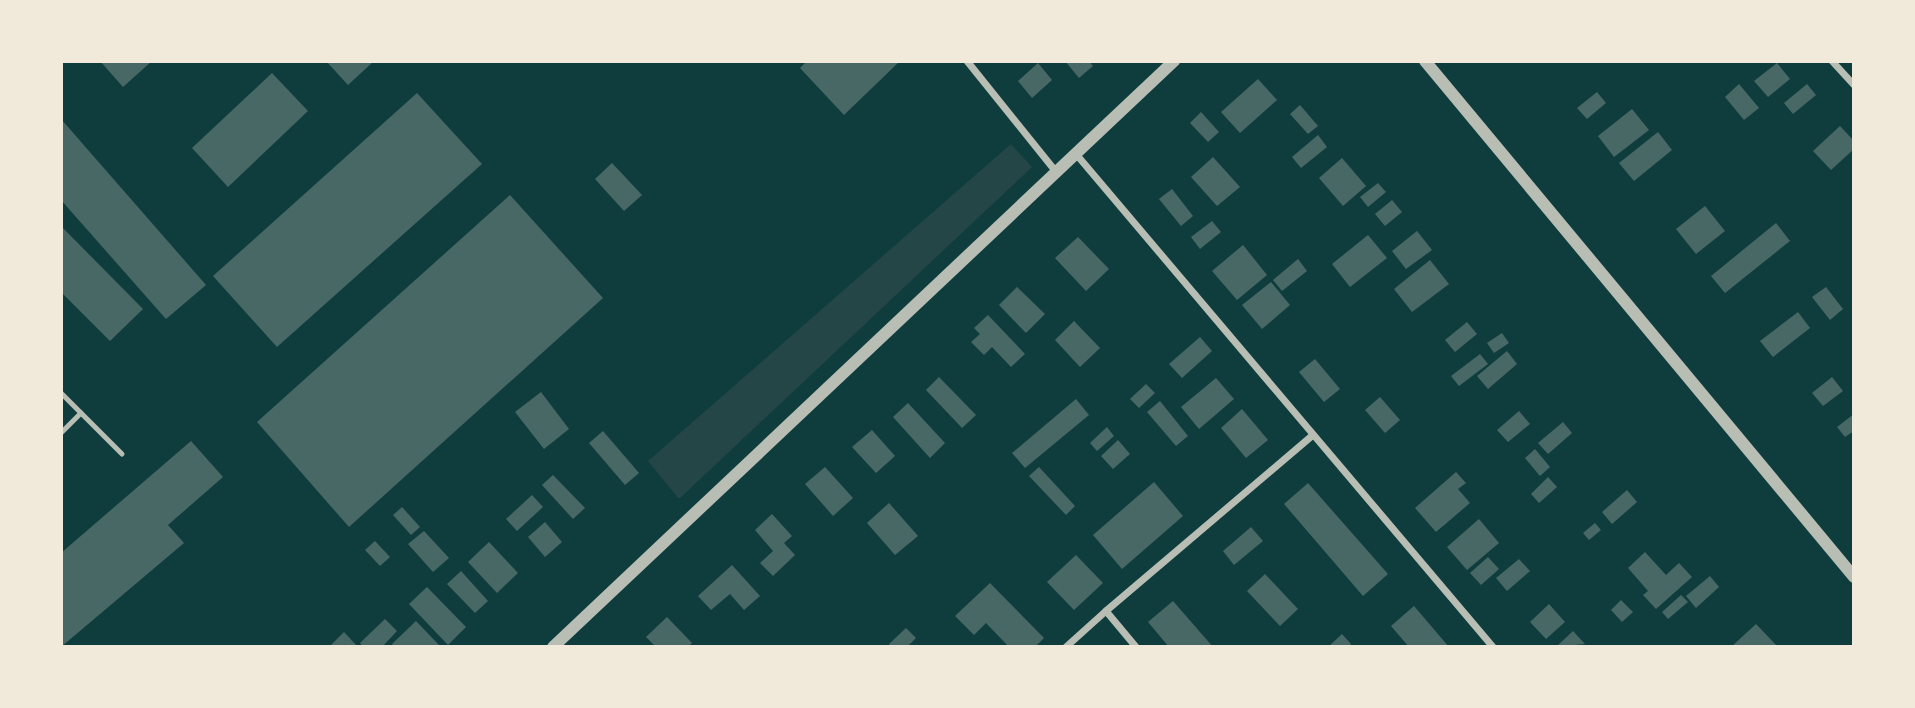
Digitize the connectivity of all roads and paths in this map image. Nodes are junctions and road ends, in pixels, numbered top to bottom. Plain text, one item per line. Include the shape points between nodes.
1 (967, 61) edge
2 (1174, 61) edge
3 (1425, 61) edge
4 (1832, 61) edge
5 (1854, 85) edge
6 (1076, 154) junction
7 (1056, 173) junction
8 (61, 393) edge
9 (82, 413) junction
10 (61, 433) edge
11 (1313, 435) junction
12 (122, 454) dead end
13 (1854, 577) edge
14 (1106, 611) junction
15 (553, 647) edge
16 (1066, 647) edge
17 (1136, 647) edge
18 (1493, 647) edge

1 - 7 street
2 - 6 street
3 - 13 street
4 - 5 street
6 - 7 street
6 - 11 street
7 - 15 street
8 - 9 lane
9 - 10 lane
9 - 12 lane
11 - 14 street
11 - 18 street
14 - 16 street
14 - 17 street

